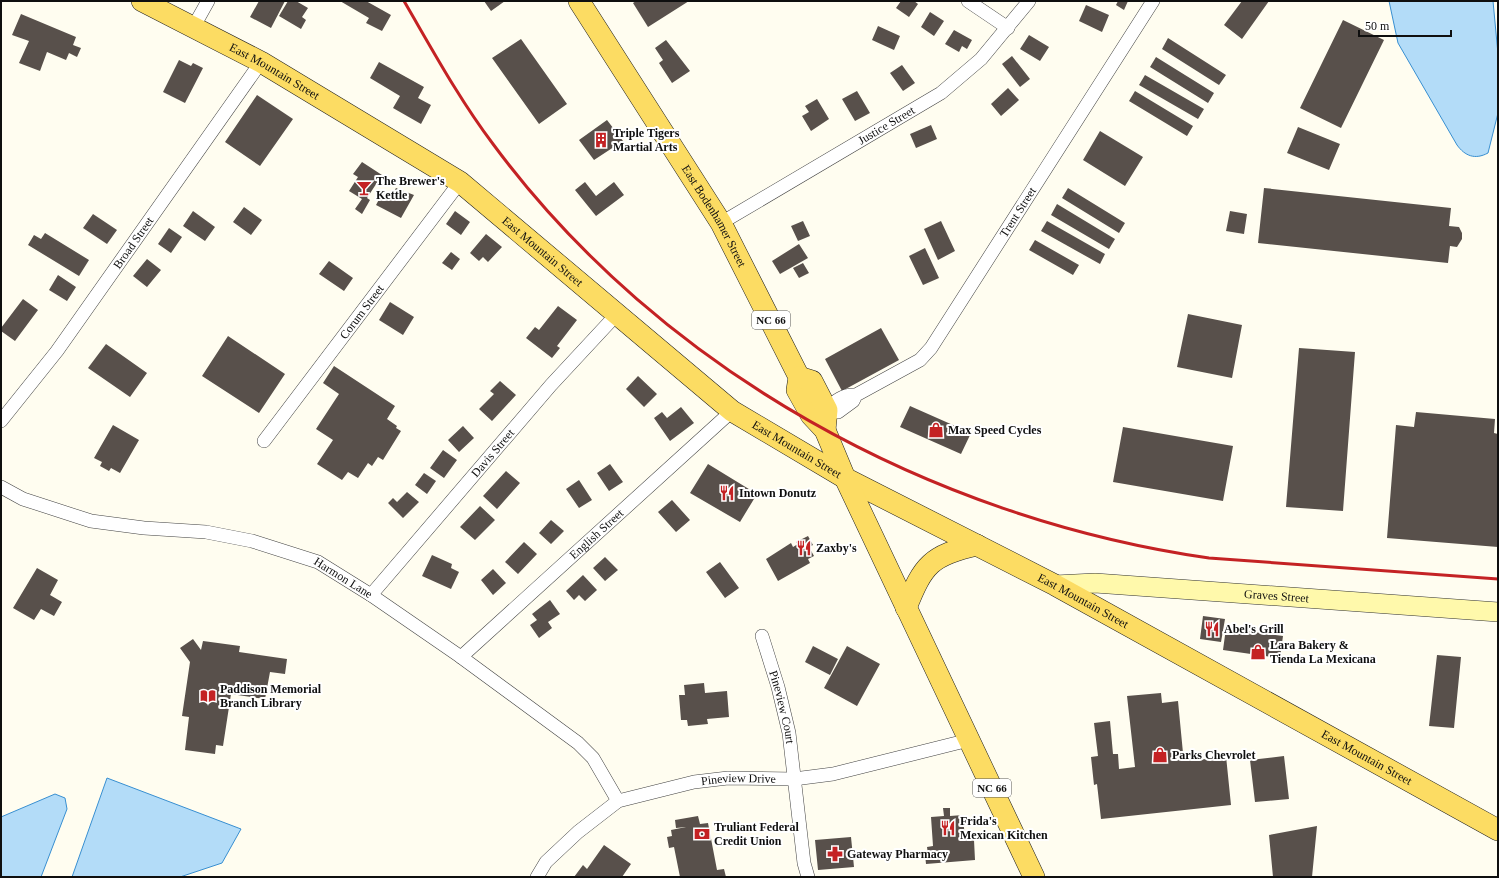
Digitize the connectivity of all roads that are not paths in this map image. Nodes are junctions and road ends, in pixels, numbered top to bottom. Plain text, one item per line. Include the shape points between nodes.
1 (142, 1) edge
2 (208, 1) edge
3 (968, 1) edge
4 (1029, 1) edge
5 (1153, 1) edge
6 (584, 3) edge
7 (194, 26) junction
8 (1008, 28) junction
9 (261, 62) junction
10 (460, 182) junction
11 (721, 223) junction
12 (617, 314) junction
13 (732, 411) junction
14 (826, 420) junction
15 (1, 421) edge
16 (264, 441) dead end
17 (845, 478) junction
18 (1, 487) edge
19 (977, 545) junction
20 (1055, 585) junction
21 (372, 594) junction
22 (906, 608) junction
23 (1498, 612) edge
24 (762, 636) dead end
25 (461, 657) junction
26 (969, 740) junction
27 (794, 779) junction
28 (618, 801) junction
29 (1498, 830) edge
30 (537, 877) edge
31 (808, 877) edge
32 (1034, 877) edge

1 - 7 main road, East Mountain Street
2 - 7 street
3 - 8 street
4 - 8 street, Justice Street
5 - 14 street, Trent Street via 931,348 920,360 856,395 853,401
6 - 11 main road, East Bodenhamer Street / NC 66
7 - 9 main road, East Mountain Street
8 - 11 street, Justice Street via 981,59 941,93
9 - 10 main road, East Mountain Street
9 - 15 street, Broad Street via 57,351
10 - 12 main road, East Mountain Street
10 - 16 street, Corum Street
11 - 14 main road, East Bodenhamer Street / NC 66 via 799,377 797,390 811,415
12 - 13 main road, East Mountain Street
12 - 21 street, Davis Street via 546,391
13 - 17 main road, East Mountain Street
13 - 25 street, English Street
14 - 17 main road, East Bodenhamer Street / NC 66
17 - 19 main road, East Mountain Street
17 - 22 main road, NC 66
18 - 21 street, Harmon Lane via 23,499 91,521 206,532 252,541 318,562
19 - 20 main road, East Mountain Street
19 - 22 main road via 956,549 932,562 916,581
20 - 23 street, Graves Street via 1095,583
20 - 29 main road, East Mountain Street
21 - 25 street, Harmon Lane
22 - 26 main road, NC 66
24 - 27 street, Pineview Court via 789,733
25 - 28 street, Harmon Lane via 578,743 593,758
26 - 27 street, Pineview Drive via 832,774
26 - 32 main road, NC 66
27 - 28 street, Pineview Drive via 728,778
27 - 31 street, Pineview Court
28 - 30 street, Pineview Drive via 578,832 546,862

